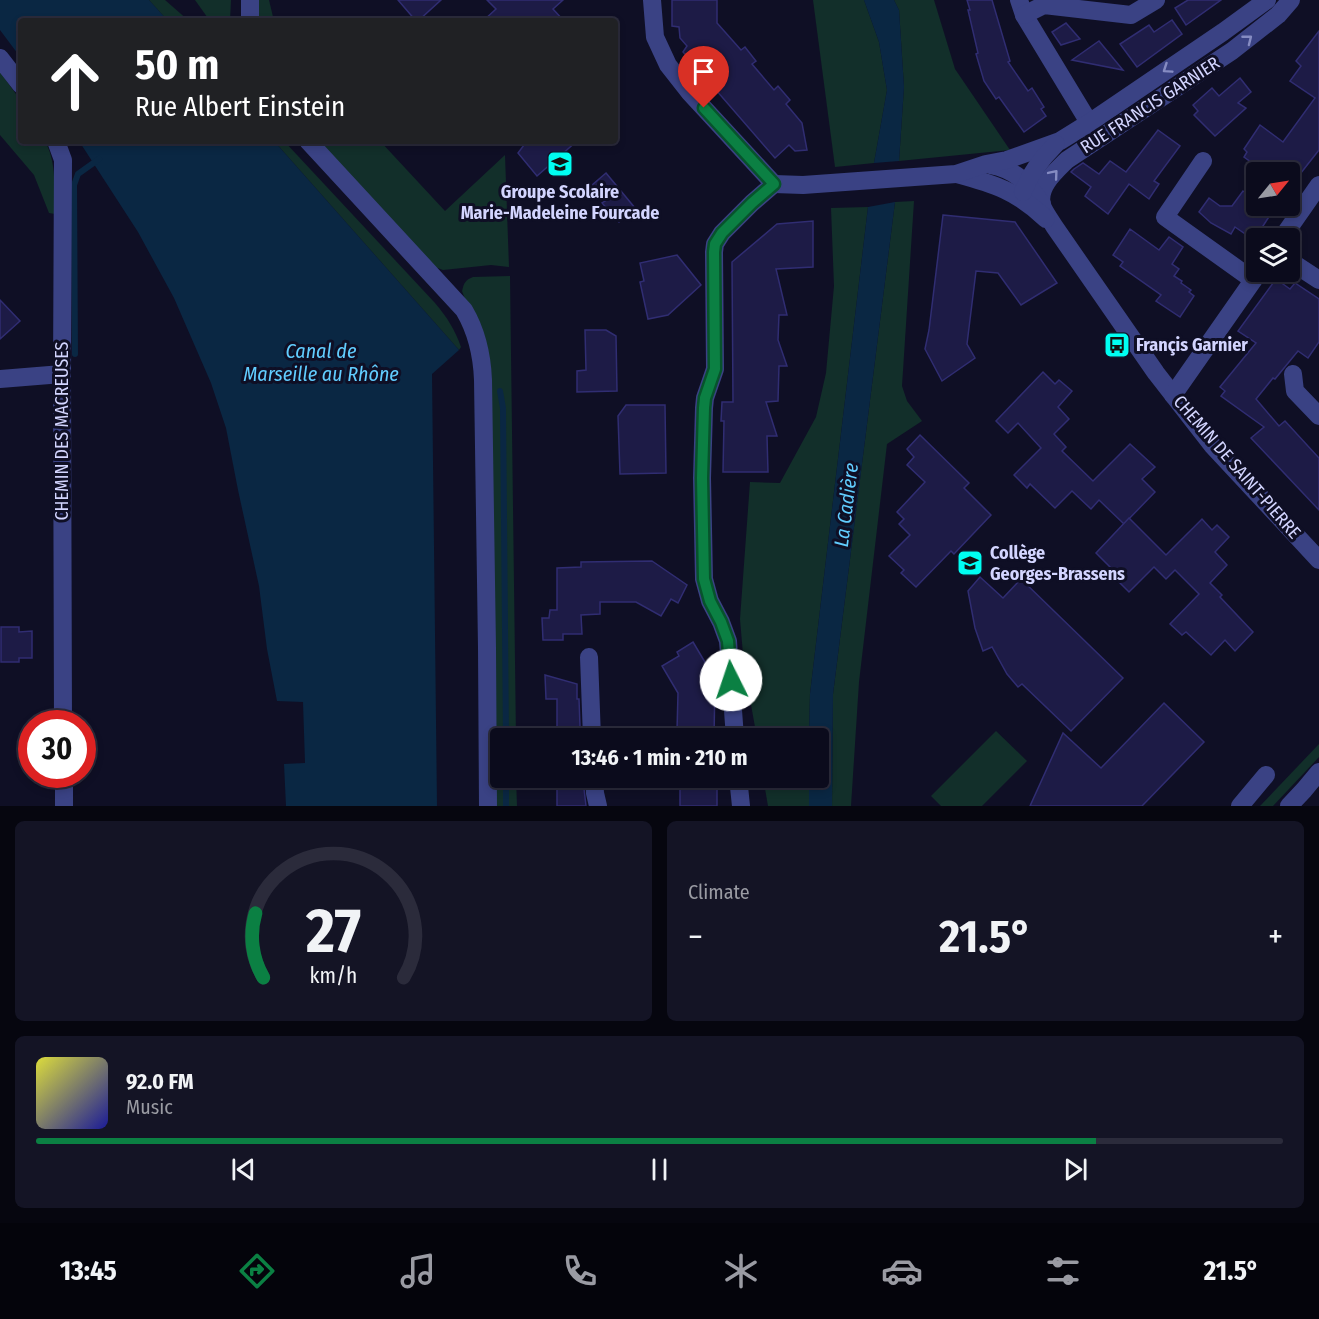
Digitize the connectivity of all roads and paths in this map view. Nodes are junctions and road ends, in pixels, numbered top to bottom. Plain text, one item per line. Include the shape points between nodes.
1 (250, 0) edge
2 (652, 0) edge
3 (1156, 0) edge
4 (1267, 0) edge
5 (1291, 0) edge
6 (1022, 8) edge
7 (250, 18) edge
8 (0, 58) edge
9 (18, 81) edge
10 (1094, 131) junction
11 (1060, 141) junction
12 (57, 144) edge
13 (311, 144) edge
14 (1203, 161) dead end
15 (986, 164) junction
16 (956, 174) junction
17 (774, 184) junction
18 (1319, 185) edge
19 (1024, 190) junction
20 (1042, 204) junction
21 (1054, 226) junction
22 (1289, 228) edge
23 (1300, 268) edge
24 (1246, 270) edge
25 (1319, 280) edge
26 (1252, 282) edge
27 (62, 374) junction
28 (1293, 374) dead end
29 (0, 379) edge
30 (1173, 395) junction
31 (1319, 416) edge
32 (1319, 560) edge
33 (589, 657) dead end
34 (63, 710) edge
35 (592, 728) edge
36 (734, 728) edge
37 (1319, 772) edge
38 (1266, 775) dead end
39 (1311, 787) edge
40 (64, 788) edge
41 (595, 788) edge
42 (739, 788) edge
43 (64, 806) edge
44 (488, 806) edge
45 (598, 806) edge
46 (741, 806) edge
47 (1240, 806) edge
48 (1288, 806) edge

1 - 7 street
2 - 17 street via 655,37 668,65
3 - 6 street via 1131,15 1044,5
4 -> 10 street, RUE FRANCIS GARNIER
10 -> 5 street, RUE FRANCIS GARNIER via 1232,51
6 - 10 street
8 - 9 street
10 - 11 street, RUE FRANCIS GARNIER
20 -> 10 street, RUE FRANCIS GARNIER via 1042,192 1049,178
11 - 15 street
11 - 19 street via 1042,158
12 - 27 street, CHEMIN DES MACREUSES via 63,160
13 - 44 street via 464,310 476,335 483,365
14 - 24 street via 1165,217
15 - 16 street
15 - 19 street via 1012,172
16 - 17 street
16 - 19 street
17 - 36 street via 722,233 714,252 715,369 704,408 704,579 728,641
18 - 22 street
19 - 20 street
19 - 21 street
20 - 21 street
21 - 30 street, CHEMIN DE SAINT-PIERRE
23 - 25 street
26 - 30 street
27 - 29 street
27 - 34 street, CHEMIN DES MACREUSES
28 - 31 street via 1295,391
30 - 32 street, CHEMIN DE SAINT-PIERRE via 1212,445
33 - 35 street
37 - 39 street
38 - 47 street
39 - 48 street
40 - 43 street
41 - 45 street
42 - 46 street

